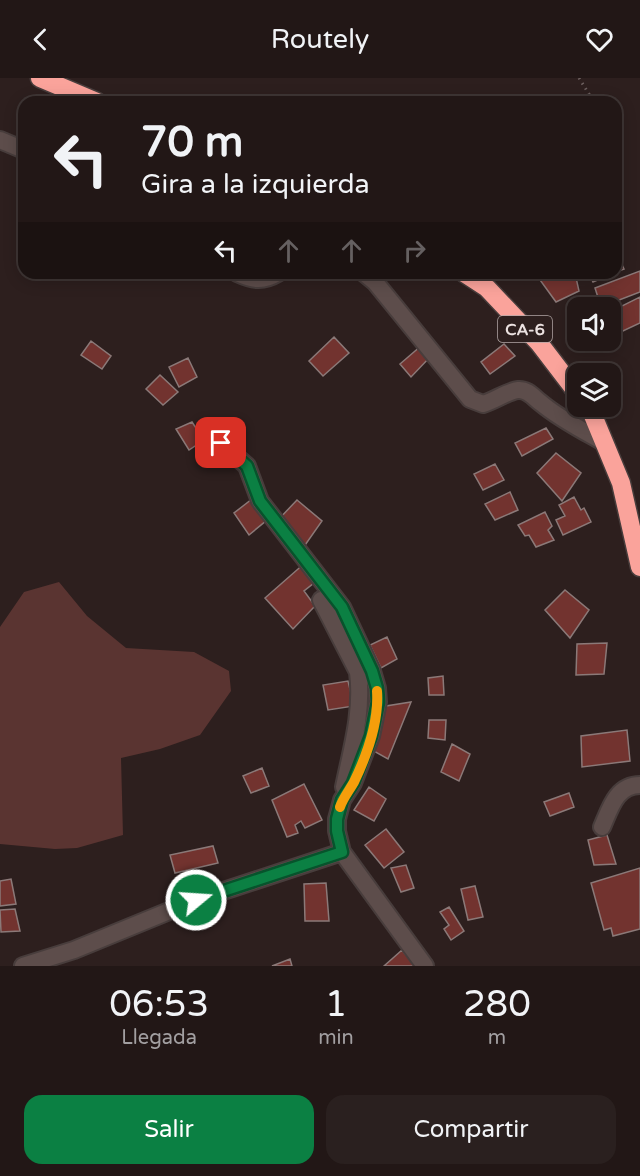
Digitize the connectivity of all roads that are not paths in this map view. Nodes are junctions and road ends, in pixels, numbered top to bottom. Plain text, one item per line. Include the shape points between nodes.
1 (39, 78) edge
2 (82, 96) edge
3 (0, 140) edge
4 (18, 148) edge
5 (371, 279) edge
6 (474, 279) edge
7 (567, 380) edge
8 (594, 417) edge
9 (221, 443) dead end
10 (605, 443) junction
11 (640, 567) edge
12 (321, 600) dead end
13 (640, 785) edge
14 (342, 800) junction
15 (602, 827) dead end
16 (342, 852) junction
17 (23, 966) edge
18 (425, 966) edge

1 - 2 highway
3 - 4 street
5 - 10 street via 470,399 483,404 522,389 551,412
6 - 7 highway, CA-6 via 488,288
8 - 10 highway
9 - 14 street via 247,466 260,501 342,607 372,671 377,688 376,720 353,783
10 - 11 highway via 621,483
12 - 14 street via 358,672 360,685 359,716
13 - 15 street via 630,785 614,800
14 - 16 street via 337,831
16 - 17 street via 196,900 74,950
16 - 18 street

